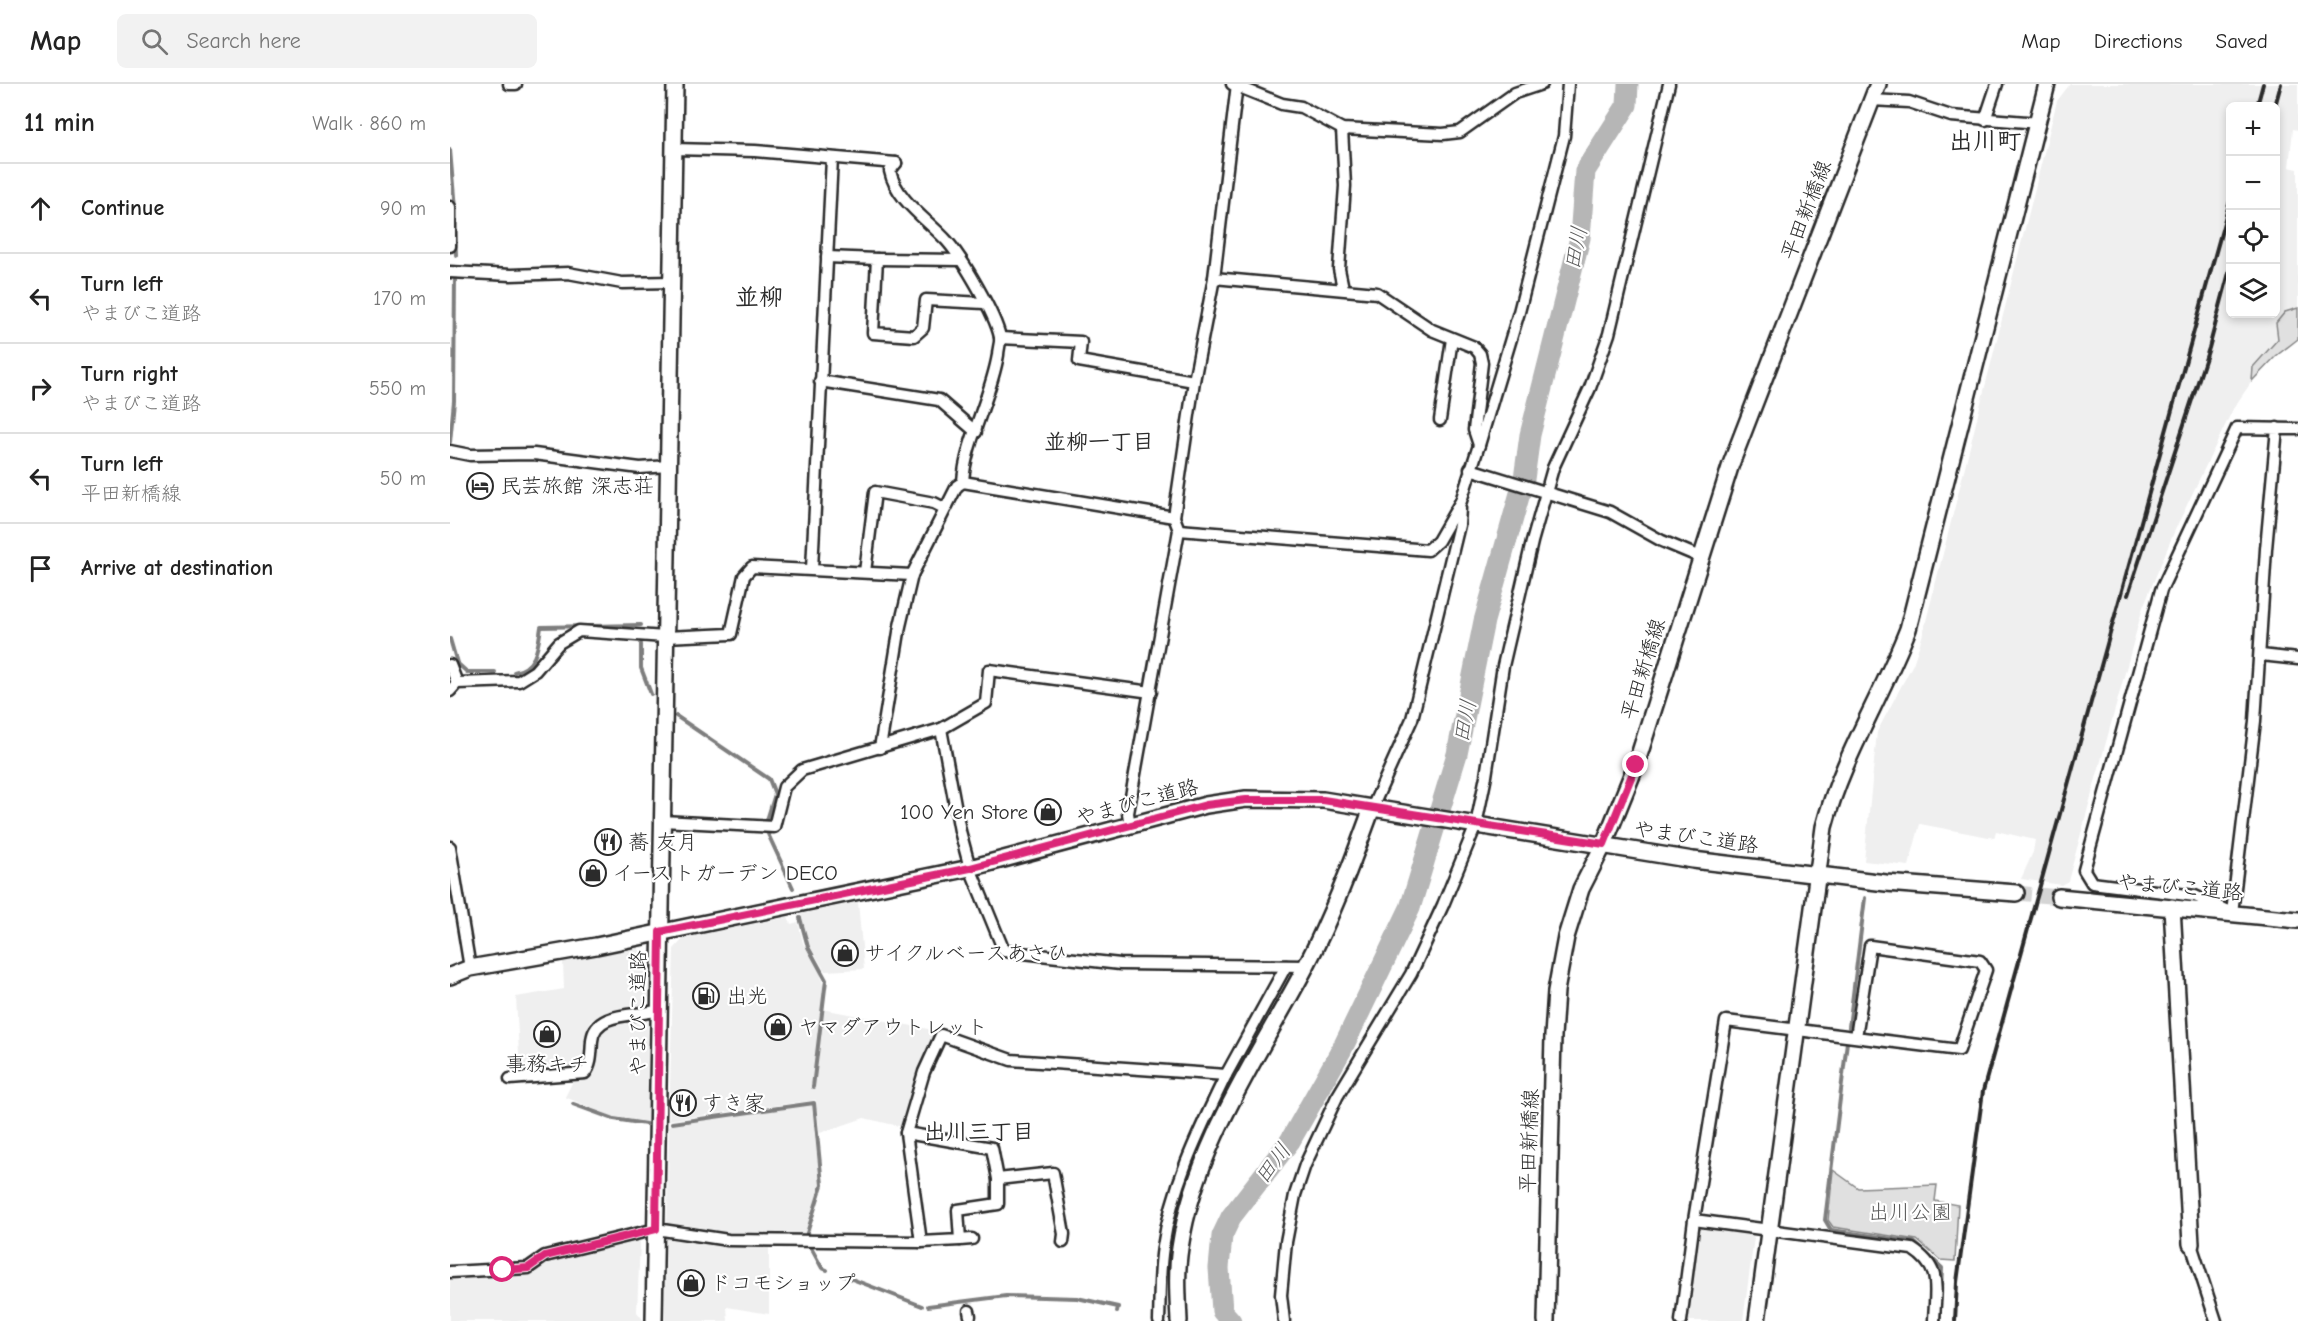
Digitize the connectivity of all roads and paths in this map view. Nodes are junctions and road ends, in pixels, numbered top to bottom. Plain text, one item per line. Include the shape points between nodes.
1 (509, 84) edge
2 (516, 84) edge
3 (675, 84) edge
4 (1542, 84) edge
5 (1568, 84) edge
6 (1669, 84) edge
7 (1878, 84) edge
8 (1997, 84) edge
9 (2047, 84) edge
10 (1235, 85) edge
11 (1871, 100) junction
12 (1985, 120) junction
13 (2039, 123) junction
14 (1342, 129) junction
15 (673, 148) junction
16 (832, 158) junction
17 (450, 207) edge
18 (450, 246) edge
19 (827, 257) junction
20 (877, 259) junction
21 (961, 260) junction
22 (450, 272) edge
23 (1214, 278) junction
24 (672, 282) junction
25 (1343, 288) junction
26 (984, 303) junction
27 (1000, 338) junction
28 (1452, 339) junction
29 (820, 381) junction
30 (1194, 381) junction
31 (1440, 420) dead end
32 (2277, 428) junction
33 (2298, 429) edge
34 (976, 432) junction
35 (1479, 445) junction
36 (450, 451) edge
37 (668, 466) junction
38 (1474, 470) junction
39 (963, 482) junction
40 (1546, 492) junction
41 (1461, 501) junction
42 (944, 508) junction
43 (1174, 517) junction
44 (1179, 530) junction
45 (1700, 557) junction
46 (812, 569) junction
47 (866, 572) junction
48 (912, 575) junction
49 (665, 637) junction
50 (2260, 655) junction
51 (2298, 659) edge
52 (450, 665) edge
53 (454, 687) edge
54 (1152, 692) junction
55 (942, 729) junction
56 (880, 748) junction
57 (1379, 810) junction
58 (662, 821) junction
59 (1473, 824) junction
60 (1130, 826) junction
61 (1604, 844) junction
62 (450, 847) edge
63 (970, 868) junction
64 (1816, 874) junction
65 (2016, 893) tunnel mouth
66 (2059, 897) tunnel mouth
67 (2172, 907) junction
68 (2232, 913) junction
69 (2298, 920) edge
70 (660, 932) junction
71 (1286, 966) junction
72 (1306, 966) junction
73 (470, 968) junction
74 (450, 975) edge
75 (659, 1010) junction
76 (1796, 1030) junction
77 (1857, 1037) junction
78 (1226, 1075) junction
79 (510, 1079) dead end
80 (906, 1133) junction
81 (998, 1179) junction
82 (1694, 1220) junction
83 (656, 1229) junction
84 (1769, 1230) junction
85 (972, 1239) dead end
86 (960, 1240) junction
87 (921, 1242) junction
88 (1063, 1242) dead end
89 (2191, 1244) joint
90 (450, 1272) edge
91 (654, 1321) edge
92 (1159, 1321) edge
93 (1179, 1321) edge
94 (1284, 1321) edge
95 (1546, 1321) edge
96 (1682, 1321) edge
97 (1757, 1321) edge
98 (1934, 1321) edge
99 (2216, 1321) edge

1 - 2 street
3 - 15 street
4 - 14 street via 1515,93 1460,132
5 - 35 street via 1564,136 1519,312
6 - 40 street via 1609,334
7 - 11 street, 平田新橋線
8 - 12 street
9 - 13 street
10 - 14 street via 1282,104 1301,107
10 - 23 street
11 - 12 street via 1909,102 1951,116
11 - 45 street, 平田新橋線 via 1735,454
12 - 13 street
13 - 64 street via 1908,629 1891,673 1839,777 1824,827
14 - 25 street via 1346,186 1339,269
15 - 16 street
15 - 24 street
16 - 19 street
16 - 21 street via 896,163 890,171 903,196
17 - 18 street
19 - 20 street
19 - 29 street
20 - 21 street
20 - 26 street via 873,333 914,336 923,328 926,300
21 - 26 street
22 - 24 street via 568,273 622,283
23 - 25 street
23 - 30 street
24 - 37 street
25 - 28 street via 1377,293
26 - 27 street
27 - 30 street via 1081,342 1079,362
27 - 34 street via 996,366
28 - 31 street
28 - 35 street via 1474,347 1480,354 1474,430
29 - 34 street via 939,400
29 - 46 street
30 - 43 street
32 - 33 street
32 - 50 street
32 - 68 street via 2236,428 2161,590 2084,870 2092,883 2195,896
34 - 39 street
35 - 38 street
36 - 37 street via 470,455 534,454 640,468
37 - 49 street
38 - 40 street
38 - 41 street
39 - 42 street
39 - 43 street
40 - 45 street via 1610,512
40 - 59 street via 1503,666 1486,776
41 - 44 street via 1438,541 1428,550
41 - 57 street via 1459,525 1412,718
42 - 47 street via 875,492
42 - 48 street
43 - 44 street
44 - 54 street
45 - 61 street, 平田新橋線 via 1636,765
46 - 47 street
46 - 49 street via 752,567 744,576 731,634
47 - 48 street
48 - 56 street
49 - 53 street via 579,631 559,643 535,670 519,681
49 - 58 street
50 - 51 street
50 - 68 street
52 - 53 street
54 - 55 street via 989,670 986,703
54 - 60 street via 1128,813
55 - 56 street
55 - 63 street
56 - 58 street via 802,770 784,787 774,827
57 - 59 street, やまびこ道路
57 - 60 street, やまびこ道路 via 1323,800 1246,800 1206,805
57 - 72 street
58 - 70 street
59 - 61 street, やまびこ道路
59 - 94 street via 1443,905 1411,974 1337,1097 1305,1165 1286,1242 1281,1295
60 - 63 street, やまびこ道路
61 - 64 street, やまびこ道路 via 1692,860
61 - 95 street, 平田新橋線 via 1578,898 1556,991
62 - 73 street
63 - 70 street, やまびこ道路
63 - 71 street via 1004,951 1120,964
64 - 65 street, やまびこ道路
64 - 76 street
66 - 67 street, やまびこ道路
67 - 68 street, やまびこ道路
67 - 89 street
68 - 69 street, やまびこ道路
70 - 73 street
70 - 75 street, やまびこ道路
71 - 72 street
71 - 78 street
72 - 93 street via 1245,1076 1199,1174 1180,1248
73 - 74 street
75 - 79 street via 631,1013 598,1024 592,1030 585,1073
75 - 83 street, やまびこ道路
76 - 77 street
76 - 82 street via 1726,1021
76 - 84 street
77 - 77 street via 1959,1050 1986,970 1980,960 1870,946
78 - 80 street via 1011,1059 941,1035 924,1072
78 - 92 street via 1175,1193 1162,1249
80 - 81 street via 992,1148
80 - 87 street
81 - 86 street via 998,1204 958,1209
81 - 88 street via 1053,1173
82 - 84 street
82 - 96 street
83 - 87 street via 728,1240
83 - 90 street via 545,1256 528,1268
83 - 91 street, やまびこ道路
84 - 97 street
84 - 98 street via 1912,1250 1935,1271
85 - 86 street
86 - 87 street
89 - 99 street

